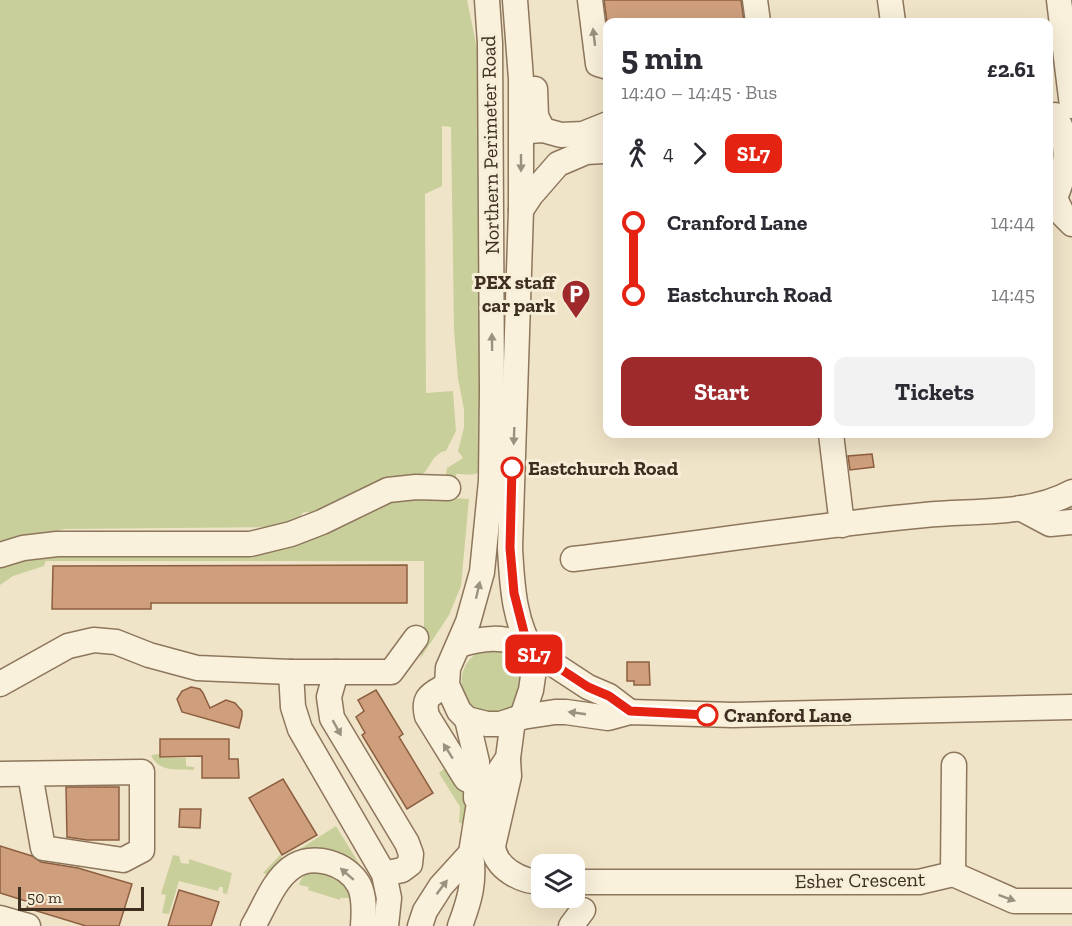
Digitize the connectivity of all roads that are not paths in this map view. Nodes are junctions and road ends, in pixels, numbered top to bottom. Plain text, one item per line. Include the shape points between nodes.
1 (487, 0) edge
2 (515, 0) edge
3 (529, 0) edge
4 (590, 0) edge
5 (755, 0) edge
6 (890, 0) edge
7 (1059, 0) edge
8 (757, 18) edge
9 (892, 18) edge
10 (603, 66) edge
11 (1062, 113) edge
12 (603, 127) edge
13 (532, 131) junction
14 (490, 133) junction
15 (603, 151) edge
16 (1053, 195) edge
17 (1053, 199) edge
18 (521, 210) junction
19 (1072, 224) edge
20 (831, 438) edge
21 (448, 488) dead end
22 (1069, 501) edge
23 (1027, 512) junction
24 (1072, 522) edge
25 (842, 525) junction
26 (0, 555) edge
27 (573, 559) dead end
28 (416, 638) dead end
29 (459, 645) junction
30 (531, 650) junction
31 (291, 672) junction
32 (336, 672) junction
33 (0, 684) edge
34 (447, 685) junction
35 (1072, 707) edge
36 (630, 711) junction
37 (518, 718) junction
38 (467, 719) junction
39 (508, 758) junction
40 (954, 765) dead end
41 (0, 774) edge
42 (30, 774) junction
43 (483, 784) junction
44 (471, 852) junction
45 (384, 874) junction
46 (953, 874) junction
47 (531, 881) edge
48 (585, 882) edge
49 (1072, 901) edge
50 (0, 918) edge
51 (28, 926) edge
52 (253, 926) edge
53 (363, 926) edge
54 (386, 926) edge
55 (420, 926) edge
56 (460, 926) edge

1 - 14 street, Northern Perimeter Road
2 - 13 street, Northern Perimeter Road
3 - 13 street via 536,116
10 -> 4 street via 598,64
5 - 8 street
6 - 9 street
7 - 11 street
11 - 16 street via 1066,151 1063,177
12 - 13 street via 584,134
13 - 14 street
13 -> 18 street, Northern Perimeter Road
29 -> 14 street, Northern Perimeter Road via 482,572 490,481
15 - 18 street via 586,152 558,164
17 - 19 street
18 -> 30 street, Northern Perimeter Road via 510,548 514,593
20 - 25 street
21 - 26 street via 388,490 322,522 250,544 57,544
22 - 23 street via 1045,504
23 - 24 street via 1050,524
23 - 25 street via 925,515
25 - 27 street
28 - 32 street via 391,672
29 - 30 street via 490,638 507,639
29 - 34 street via 448,668
30 - 36 street
30 - 37 street via 531,690
31 - 32 street
31 - 33 street via 197,668 116,642 94,640 68,646
31 - 45 street via 293,707 300,729
32 -> 45 street via 329,697 332,718 411,854 410,864 402,870
34 - 38 street
43 -> 34 street via 466,779 427,716 426,700
35 - 36 street via 733,715
36 -> 37 street via 608,718 566,711
37 - 38 street via 501,724
37 - 39 street
38 - 43 street
39 - 43 street
39 - 47 street via 494,854 517,876
40 - 46 street, Esher Crescent
41 - 42 street
42 - 42 street via 142,772 142,850 123,860 43,848
43 - 44 street
55 -> 44 street via 441,886
44 - 56 street via 474,875
45 - 54 street via 389,898
46 - 48 street, Esher Crescent via 918,882
46 -> 49 street via 1014,901
50 - 51 street
53 -> 52 street via 360,886 346,870 326,861 308,860 291,867 279,880

